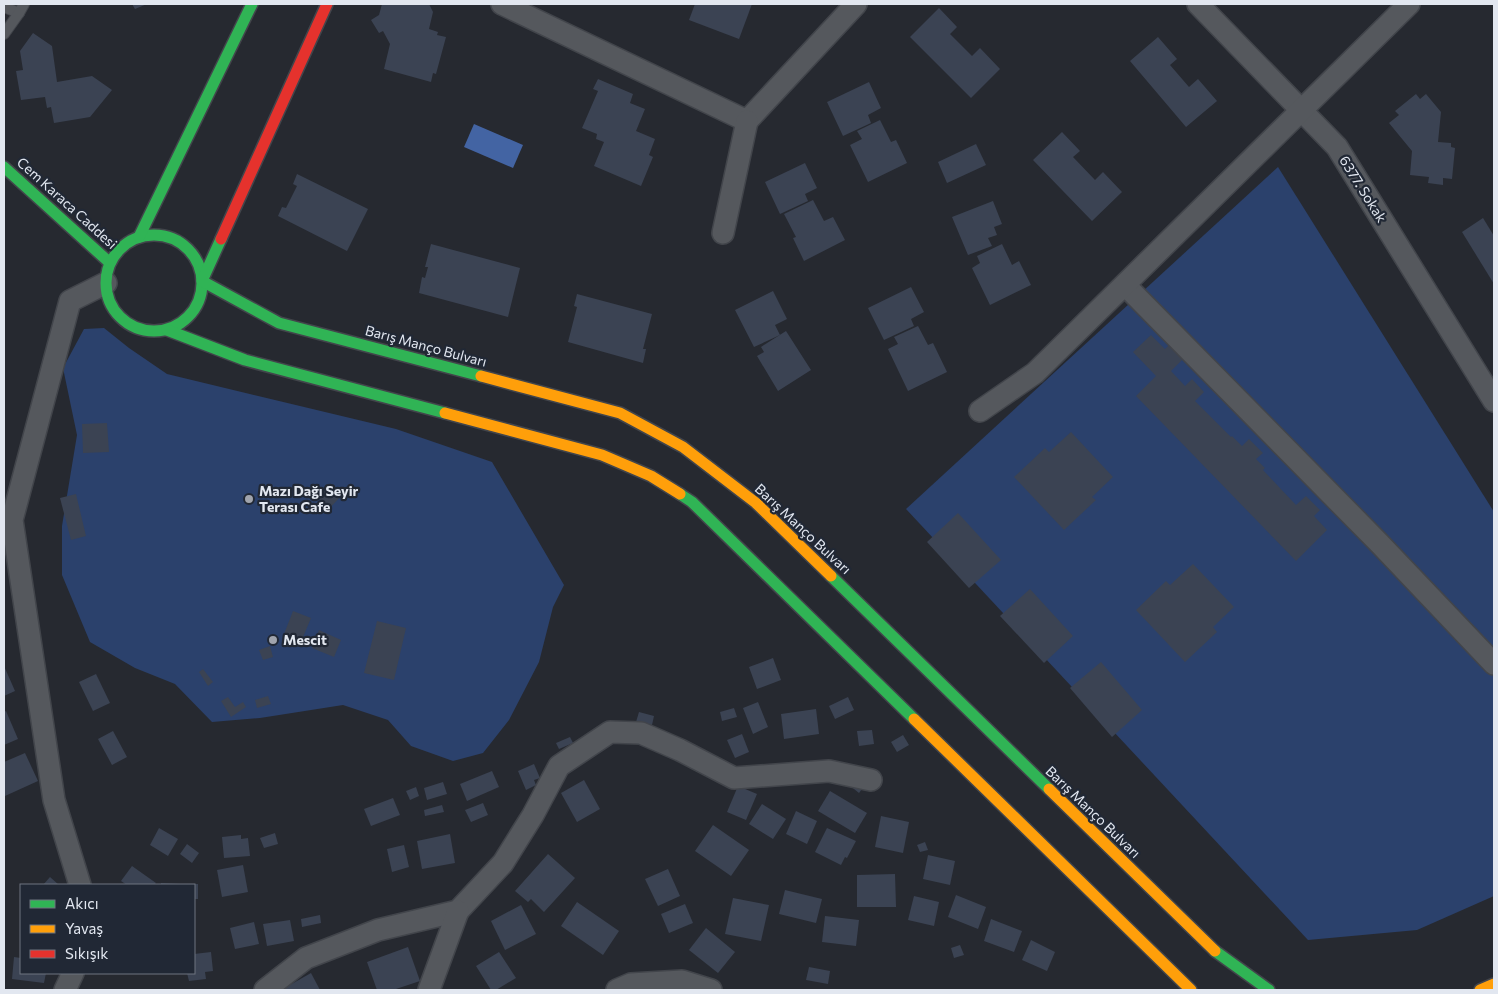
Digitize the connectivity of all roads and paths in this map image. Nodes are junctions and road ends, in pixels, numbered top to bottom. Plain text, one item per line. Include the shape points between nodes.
1 (252, 4) edge
2 (327, 4) edge
3 (502, 4) edge
4 (856, 4) edge
5 (1198, 4) edge
6 (1409, 4) edge
7 (4, 7) edge
8 (21, 9) edge
9 (4, 34) edge
10 (1302, 110) junction
11 (747, 121) junction
12 (4, 167) edge
13 (723, 233) dead end
14 (139, 238) junction
15 (110, 262) junction
16 (202, 281) junction
17 (106, 283) junction
18 (1125, 285) junction
19 (167, 330) junction
20 (1494, 401) edge
21 (980, 411) dead end
22 (1494, 664) edge
23 (871, 780) dead end
24 (80, 884) edge
25 (458, 911) junction
26 (73, 974) edge
27 (1494, 984) edge
28 (65, 990) edge
29 (264, 990) edge
30 (429, 990) edge
31 (617, 990) edge
32 (711, 990) edge
33 (1191, 990) edge
34 (1269, 990) edge
35 (1480, 990) edge

1 - 14 main road
2 - 16 main road
3 - 11 street
4 - 11 street
5 - 10 street, 6377. Sokak
6 - 10 street
7 - 8 lane
8 - 9 lane
10 - 18 street
10 - 20 street, 6377. Sokak via 1338,147
11 - 13 street
12 - 15 main road, Cem Karaca Caddesi
14 - 15 main road via 122,247
14 - 16 main road via 161,236 181,244 196,260
15 - 17 main road
16 - 19 main road via 196,306 188,317
16 - 34 main road, Barış Manço Bulvarı via 279,323 620,413 683,447 756,503 1218,954
17 - 19 main road via 111,305 125,322 145,330
17 - 24 street via 70,301 12,520 54,800
18 - 21 street via 1035,374
18 - 22 street
19 - 33 main road via 245,360 602,455 651,476 684,496
23 - 25 street via 829,771 734,778 641,733 610,732 558,766 503,863
25 - 29 street via 378,930 306,958
25 - 30 street
26 - 28 street
27 - 35 main road
31 - 32 street via 631,984 682,981

